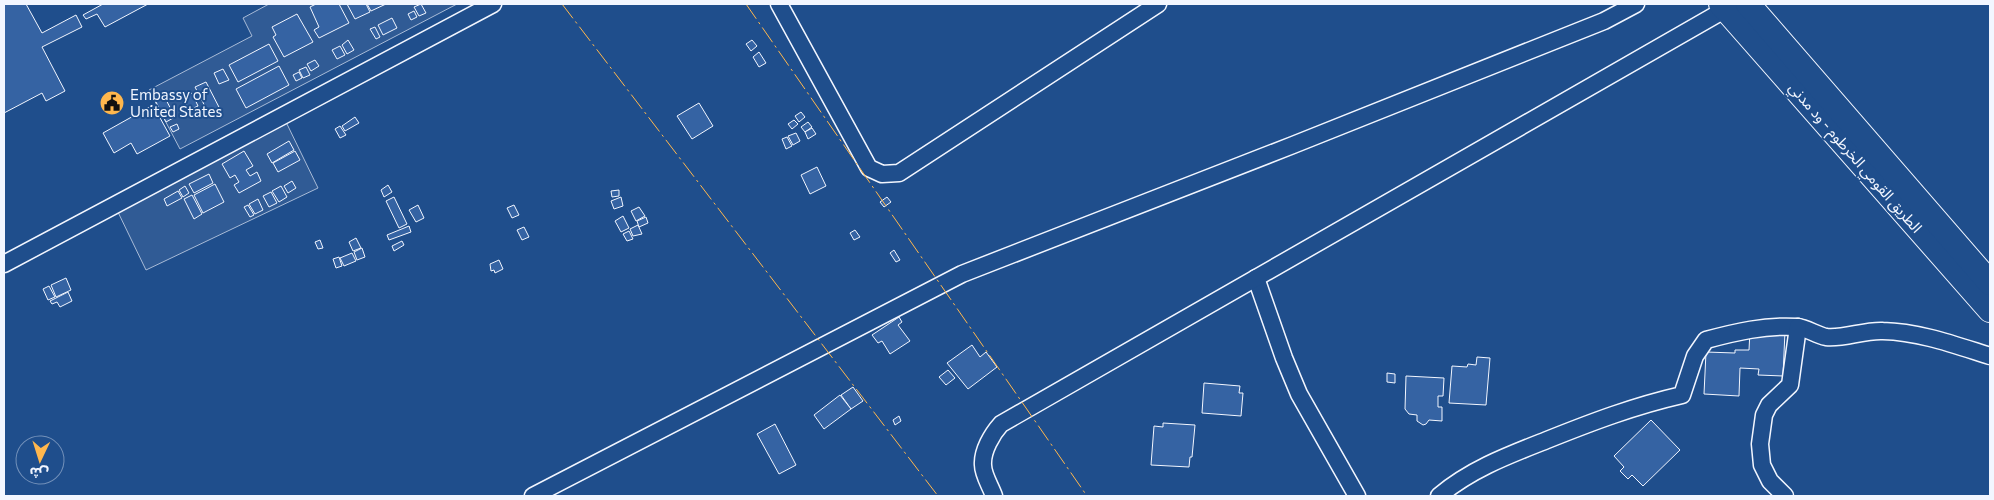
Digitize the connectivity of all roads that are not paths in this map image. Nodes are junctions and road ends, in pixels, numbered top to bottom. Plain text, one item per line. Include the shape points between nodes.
1 (493, 4) edge
2 (779, 4) edge
3 (1158, 4) edge
4 (1636, 4) edge
5 (1732, 6) edge
6 (4, 264) edge
7 (1256, 278) junction
8 (1990, 283) edge
9 (1990, 310) edge
10 (1798, 327) junction
11 (1990, 356) edge
12 (533, 496) edge
13 (994, 496) edge
14 (1357, 496) edge
15 (1439, 496) edge
16 (1786, 496) edge

1 - 6 street
2 - 3 street via 868,168 882,174 899,173
4 - 12 street via 1604,21 962,274
5 - 7 street
5 - 8 highway, الطريق القومي الخرطوم - ود مدني
5 - 9 highway, الطريق القومي الخرطوم - ود مدني
7 - 13 street via 1000,424 989,443 983,466
7 - 14 street via 1299,394
10 - 11 street via 1835,337 1880,330 1909,333
10 - 15 street via 1761,328 1706,340 1695,356 1682,395 1614,413 1513,453 1474,471
10 - 16 street via 1790,385 1764,415 1760,444 1762,465 1770,481

